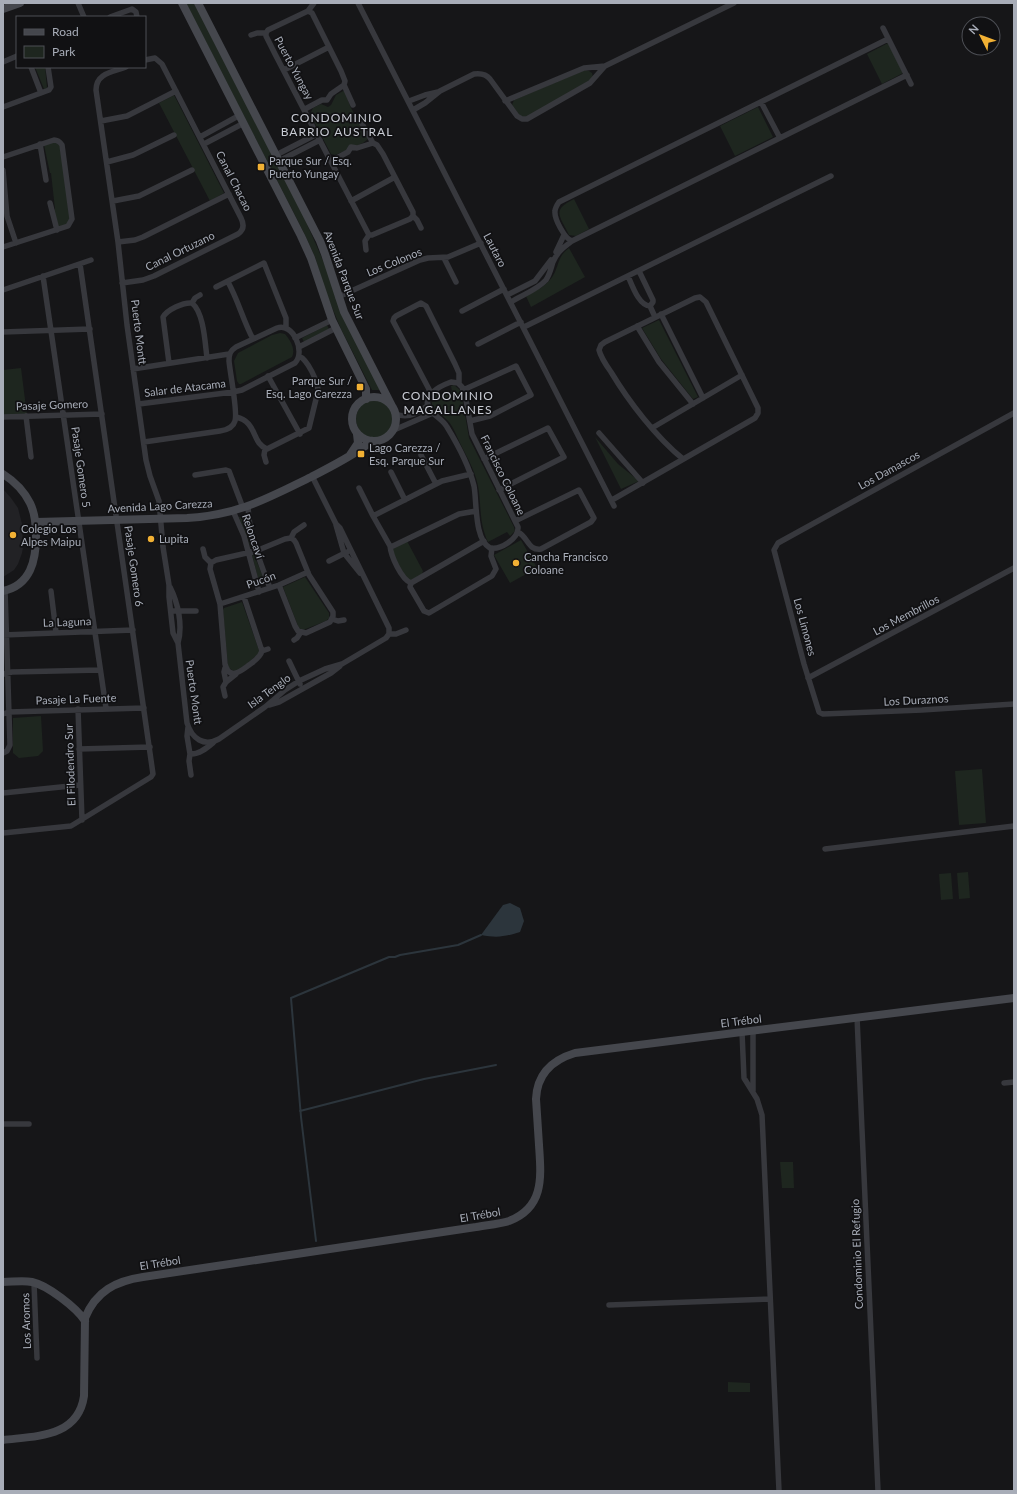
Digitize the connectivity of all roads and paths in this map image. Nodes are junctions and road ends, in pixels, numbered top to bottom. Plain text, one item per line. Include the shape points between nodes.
1 (20, 3) edge
2 (78, 3) edge
3 (182, 3) edge
4 (198, 3) edge
5 (314, 3) edge
6 (358, 3) edge
7 (734, 3) edge
8 (3, 9) edge
9 (308, 11) junction
10 (84, 16) edge
11 (113, 16) edge
12 (137, 16) edge
13 (883, 28) dead end
14 (266, 33) junction
15 (251, 35) dead end
16 (888, 39) junction
17 (329, 47) junction
18 (16, 56) edge
19 (146, 60) edge
20 (3, 62) edge
21 (605, 66) junction
22 (589, 67) junction
23 (31, 68) edge
24 (48, 68) edge
25 (123, 68) edge
26 (284, 70) junction
27 (907, 75) junction
28 (595, 78) junction
29 (911, 84) dead end
30 (344, 85) junction
31 (176, 91) junction
32 (440, 91) junction
33 (41, 93) junction
34 (409, 101) junction
35 (505, 101) junction
36 (761, 102) junction
37 (353, 105) dead end
38 (3, 108) edge
39 (305, 109) junction
40 (413, 110) junction
41 (240, 115) junction
42 (101, 121) junction
43 (361, 122) dead end
44 (244, 123) junction
45 (174, 135) dead end
46 (200, 137) junction
47 (319, 137) junction
48 (780, 138) junction
49 (373, 143) junction
50 (40, 144) junction
51 (204, 144) junction
52 (3, 157) edge
53 (278, 158) junction
54 (331, 161) junction
55 (107, 162) junction
56 (3, 170) edge
57 (192, 170) dead end
58 (831, 176) dead end
59 (395, 177) junction
60 (46, 180) dead end
61 (229, 194) junction
62 (113, 201) junction
63 (351, 201) junction
64 (50, 203) dead end
65 (413, 216) junction
66 (243, 228) joint
67 (421, 228) dead end
68 (57, 230) junction
69 (369, 235) junction
70 (564, 235) junction
71 (572, 241) junction
72 (118, 242) junction
73 (16, 243) junction
74 (481, 243) junction
75 (3, 247) edge
76 (366, 250) dead end
77 (444, 258) junction
78 (91, 260) dead end
79 (80, 264) junction
80 (639, 271) junction
81 (43, 276) junction
82 (628, 276) junction
83 (228, 282) junction
84 (456, 282) dead end
85 (122, 283) junction
86 (216, 287) dead end
87 (504, 289) junction
88 (3, 290) edge
89 (200, 295) dead end
90 (507, 295) junction
91 (338, 297) junction
92 (511, 302) junction
93 (192, 303) junction
94 (650, 306) junction
95 (462, 311) dead end
96 (658, 316) junction
97 (332, 320) junction
98 (523, 325) junction
99 (637, 326) junction
100 (286, 327) junction
101 (336, 328) junction
102 (90, 329) junction
103 (52, 330) junction
104 (3, 332) edge
105 (295, 338) junction
106 (253, 339) junction
107 (478, 344) dead end
108 (298, 347) junction
109 (229, 354) junction
110 (299, 356) junction
111 (207, 358) junction
112 (168, 363) junction
113 (133, 369) junction
114 (742, 375) junction
115 (268, 376) junction
116 (459, 383) junction
117 (463, 390) junction
118 (233, 392) junction
119 (431, 393) junction
120 (703, 398) junction
121 (366, 399) junction
122 (139, 404) junction
123 (693, 404) junction
124 (392, 406) junction
125 (428, 406) junction
126 (433, 412) junction
127 (1014, 413) edge
128 (102, 414) junction
129 (396, 414) junction
130 (64, 415) junction
131 (26, 416) junction
132 (236, 416) junction
133 (3, 417) edge
134 (470, 420) junction
135 (652, 428) junction
136 (394, 430) junction
137 (598, 433) dead end
138 (300, 434) junction
139 (357, 434) junction
140 (372, 441) junction
141 (144, 442) junction
142 (265, 449) junction
143 (421, 455) dead end
144 (31, 458) dead end
145 (345, 459) junction
146 (484, 459) junction
147 (683, 459) junction
148 (266, 462) dead end
149 (391, 472) dead end
150 (3, 474) edge
151 (471, 474) junction
152 (195, 475) dead end
153 (312, 476) junction
154 (643, 483) junction
155 (436, 484) junction
156 (359, 488) dead end
157 (499, 490) junction
158 (405, 500) junction
159 (246, 507) junction
160 (233, 511) junction
161 (476, 512) junction
162 (373, 516) junction
163 (161, 518) junction
164 (117, 520) junction
165 (79, 521) junction
166 (515, 521) junction
167 (36, 522) junction
168 (336, 524) junction
169 (304, 525) dead end
170 (518, 532) junction
171 (291, 538) junction
172 (484, 542) junction
173 (390, 546) junction
174 (775, 546) joint
175 (492, 548) junction
176 (203, 549) dead end
177 (351, 550) junction
178 (256, 551) junction
179 (249, 553) junction
180 (344, 553) junction
181 (330, 561) dead end
182 (211, 563) junction
183 (1014, 568) edge
184 (308, 572) junction
185 (362, 574) junction
186 (410, 583) junction
187 (169, 585) junction
188 (279, 585) junction
189 (270, 588) junction
190 (4, 591) edge
191 (51, 591) dead end
192 (258, 592) junction
193 (244, 597) junction
194 (220, 604) junction
195 (170, 611) junction
196 (179, 611) junction
197 (196, 611) dead end
198 (332, 619) junction
199 (344, 620) dead end
200 (132, 630) junction
201 (406, 630) dead end
202 (95, 631) junction
203 (389, 631) junction
204 (56, 632) junction
205 (301, 632) junction
206 (5, 635) edge
207 (294, 640) dead end
208 (178, 643) junction
209 (268, 649) dead end
210 (262, 651) junction
211 (289, 661) dead end
212 (342, 664) junction
213 (226, 668) junction
214 (100, 670) junction
215 (5, 674) edge
216 (236, 674) junction
217 (808, 678) junction
218 (299, 681) junction
219 (226, 682) junction
220 (302, 688) junction
221 (225, 696) dead end
222 (1014, 704) edge
223 (265, 707) junction
224 (106, 708) junction
225 (144, 708) junction
226 (78, 709) junction
227 (820, 712) joint
228 (6, 713) edge
229 (188, 727) junction
230 (215, 741) junction
231 (150, 747) junction
232 (79, 749) junction
233 (5, 752) edge
234 (190, 754) junction
235 (191, 776) dead end
236 (80, 785) junction
237 (3, 793) edge
238 (82, 820) junction
239 (1014, 826) edge
240 (3, 833) edge
241 (825, 849) dead end
242 (1014, 998) edge
243 (857, 1017) junction
244 (753, 1030) junction
245 (742, 1032) junction
246 (1014, 1082) edge
247 (1004, 1083) dead end
248 (753, 1091) junction
249 (3, 1124) edge
250 (30, 1124) dead end
251 (3, 1282) edge
252 (34, 1283) junction
253 (770, 1299) junction
254 (609, 1305) dead end
255 (85, 1321) junction
256 (37, 1358) dead end
257 (3, 1440) edge
258 (779, 1491) edge
259 (878, 1491) edge

1 - 8 street
2 - 10 street
3 - 41 street
4 - 53 street, Avenida Parque Sur
5 - 9 street
6 - 34 street, Lautaro
7 - 21 street
9 - 14 street
9 - 17 street via 312,13
11 - 12 street via 132,9
13 - 16 street
14 - 15 street
14 - 26 street, Puerto Yungay
16 - 27 street
16 - 36 street
17 - 26 street
17 - 30 street via 345,81
18 - 20 street
19 - 31 street, Canal Chacao via 155,58 162,64
21 - 22 street
21 - 28 street
22 - 28 street
22 - 35 street
23 - 33 street
24 - 33 street via 50,88
25 - 42 street, Puerto Montt via 98,80 96,90
26 - 39 street, Puerto Yungay
27 - 29 street
27 - 48 street
28 - 35 street via 528,119 522,120
30 - 37 street
30 - 39 street via 327,100
31 - 42 street via 126,116
31 - 46 street, Canal Chacao
32 - 34 street
32 - 35 street via 474,74 483,74 490,79
32 - 40 street
33 - 38 street
34 - 40 street, Lautaro
36 - 48 street
36 - 70 street via 559,202 555,213
39 - 47 street, Puerto Yungay
40 - 74 street, Lautaro
41 - 44 street
41 - 46 street
42 - 55 street, Puerto Montt
43 - 49 street
44 - 51 street, Canal Chacao
44 - 97 street via 307,248
45 - 55 street via 133,155
46 - 51 street, Canal Chacao
47 - 53 street
47 - 54 street, Puerto Yungay
48 - 71 street
49 - 54 street via 352,147
49 - 59 street via 381,150
50 - 52 street
50 - 60 street
50 - 68 street via 58,140 62,145 72,219 68,226
51 - 61 street, Canal Chacao
53 - 91 street, Avenida Parque Sur via 323,248
54 - 63 street, Puerto Yungay
55 - 62 street, Puerto Montt
56 - 73 street via 7,216
57 - 62 street via 139,196
58 - 80 street
59 - 63 street
59 - 65 street
61 - 66 street, Canal Chacao
61 - 72 street via 143,237
62 - 72 street, Puerto Montt
63 - 69 street, Puerto Yungay
64 - 68 street
65 - 67 street
65 - 69 street
66 - 85 street, Canal Ortuzano via 238,234 154,276
68 - 73 street
69 - 76 street via 365,241
70 - 71 street
70 - 90 street via 539,278
71 - 92 street via 558,253 549,275 541,285
72 - 85 street, Puerto Montt
73 - 75 street
74 - 77 street, Los Colonos
74 - 87 street, Lautaro
77 - 84 street
77 - 91 street, Los Colonos via 420,260
78 - 79 street
79 - 81 street
79 - 102 street, Pasaje Gomero 6
80 - 82 street
80 - 94 street via 653,302
81 - 88 street
81 - 103 street, Pasaje Gomero 5
82 - 94 street via 641,302
82 - 98 street
83 - 86 street
83 - 100 street via 264,263 286,318
83 - 106 street
85 - 113 street, Puerto Montt
87 - 90 street, Lautaro
87 - 95 street
89 - 93 street
90 - 92 street, Lautaro
91 - 124 street, Avenida Parque Sur
92 - 98 street, Lautaro
93 - 111 street via 200,315
93 - 112 street via 166,312 163,318
94 - 96 street
96 - 99 street
96 - 114 street via 701,297 706,302
96 - 120 street
97 - 101 street
97 - 105 street
98 - 107 street
98 - 154 street, Lautaro via 613,503
99 - 123 street via 659,362
99 - 135 street via 605,342 599,350 618,384
100 - 105 street
100 - 106 street via 279,327
101 - 108 street
101 - 121 street via 365,384
102 - 103 street
102 - 128 street, Pasaje Gomero 6
103 - 104 street
103 - 130 street, Pasaje Gomero 5
105 - 108 street
106 - 109 street via 236,347
108 - 110 street
109 - 111 street
109 - 118 street
110 - 115 street, Salar de Atacama via 295,363
110 - 138 street via 305,360 318,389 310,426
111 - 112 street
112 - 113 street
113 - 122 street, Puerto Montt
114 - 120 street
114 - 147 street via 758,408 756,416
115 - 118 street, Salar de Atacama
115 - 138 street
116 - 117 street, Francisco Coloane
116 - 119 street via 447,383
116 - 119 street, Francisco Coloane via 458,369 423,303 396,316 393,321
117 - 134 street, Francisco Coloane
117 - 134 street via 516,366 531,395 493,415
118 - 122 street, Salar de Atacama
118 - 132 street
119 - 125 street
120 - 123 street
121 - 124 street via 380,398
121 - 139 street via 357,405 353,412 353,424
122 - 141 street, Puerto Montt
123 - 135 street
124 - 129 street
125 - 126 street
125 - 129 street via 407,417
126 - 136 street
126 - 151 street via 447,427
127 - 174 street, Los Damascos
128 - 130 street, Pasaje Gomero
128 - 164 street, Pasaje Gomero 6
129 - 136 street
130 - 131 street, Pasaje Gomero
130 - 165 street, Pasaje Gomero 5
131 - 133 street, Pasaje Gomero
131 - 144 street
132 - 141 street via 233,425 223,431
132 - 142 street via 249,423 260,445
134 - 146 street, Francisco Coloane via 472,434
135 - 147 street
136 - 140 street via 383,440
137 - 154 street
138 - 142 street
139 - 140 street
139 - 145 street, Avenida Lago Carezza via 358,443
140 - 145 street, Avenida Lago Carezza
141 - 163 street, Puerto Montt
142 - 148 street
143 - 155 street
145 - 153 street, Avenida Lago Carezza
146 - 157 street, Francisco Coloane
146 - 157 street via 548,428 564,457
147 - 154 street
149 - 158 street
150 - 167 street via 17,484 27,497
151 - 155 street
151 - 161 street via 476,495
152 - 159 street, Reloncaví via 229,471
153 - 159 street, Avenida Lago Carezza
153 - 168 street
155 - 158 street
156 - 162 street
157 - 166 street, Francisco Coloane
158 - 162 street
159 - 160 street, Avenida Lago Carezza
159 - 178 street, Reloncaví
160 - 163 street, Avenida Lago Carezza via 207,516
160 - 179 street, Reloncaví
161 - 172 street
161 - 173 street via 459,514
162 - 173 street
163 - 164 street, Avenida Lago Carezza
163 - 187 street, Puerto Montt
164 - 165 street, Avenida Lago Carezza
164 - 200 street, Pasaje Gomero 6
165 - 167 street, Avenida Lago Carezza
165 - 202 street, Pasaje Gomero 5
166 - 170 street, Francisco Coloane
166 - 170 street via 579,490 594,518 591,522 537,550 530,547 524,536
167 - 190 street via 36,553 32,568 20,582
168 - 177 street
168 - 180 street
169 - 171 street via 294,532
170 - 175 street, Francisco Coloane via 514,538 500,547
171 - 178 street
171 - 184 street via 296,543
172 - 175 street
172 - 186 street
173 - 186 street via 391,553 406,581
174 - 217 street, Los Limones
175 - 186 street via 491,556 496,568 492,576 430,612 426,613
176 - 182 street via 206,559
177 - 180 street
177 - 185 street
178 - 179 street
178 - 189 street, Reloncaví
179 - 182 street
179 - 192 street, Reloncaví
180 - 181 street
180 - 185 street
182 - 194 street via 210,569
183 - 217 street, Los Membrillos
184 - 188 street, Pucón
184 - 198 street via 333,612
185 - 203 street
187 - 195 street, Puerto Montt
187 - 196 street, Puerto Montt
188 - 189 street, Pucón
188 - 205 street via 294,626
189 - 192 street, Pucón
190 - 206 street
191 - 204 street
192 - 193 street, Pucón
193 - 194 street, Pucón
193 - 210 street
194 - 213 street
195 - 196 street
195 - 208 street, Puerto Montt via 173,633
196 - 197 street
196 - 208 street, Puerto Montt
198 - 199 street
198 - 205 street via 328,624 306,633
200 - 202 street, La Laguna
200 - 225 street, Pasaje Gomero 6
201 - 203 street via 396,634
202 - 204 street, La Laguna
202 - 214 street, Pasaje Gomero 5
203 - 212 street, Isla Tenglo via 386,638
204 - 206 street, La Laguna
205 - 207 street
206 - 215 street
208 - 229 street, Puerto Montt
209 - 210 street
210 - 216 street via 260,656
211 - 218 street
212 - 218 street, Isla Tenglo
212 - 220 street
213 - 216 street
213 - 219 street
214 - 215 street
214 - 224 street, Pasaje Gomero 5
215 - 228 street
216 - 219 street
217 - 227 street, Los Limones
218 - 220 street
218 - 223 street, Isla Tenglo
219 - 221 street via 222,690
220 - 223 street
222 - 227 street, Los Duraznos via 922,710 823,714
223 - 230 street, Isla Tenglo
224 - 225 street, Pasaje La Fuente
224 - 226 street, Pasaje La Fuente
225 - 231 street, Pasaje Gomero 6
226 - 228 street, Pasaje La Fuente
226 - 232 street, El Filodendro Sur
228 - 233 street via 10,746
229 - 230 street, Puerto Montt via 199,740
229 - 234 street
230 - 234 street, Isla Tenglo via 209,747
231 - 232 street
231 - 238 street, Pasaje Gomero 6 via 153,775
232 - 236 street, El Filodendro Sur
234 - 235 street
236 - 237 street
236 - 238 street, El Filodendro Sur
238 - 240 street via 68,827
239 - 241 street
242 - 243 street, El Trébol
243 - 244 street, El Trébol
243 - 259 street, Condominio El Refugio
244 - 245 street, El Trébol
244 - 248 street
245 - 248 street via 743,1074
245 - 255 street, El Trébol via 575,1053 555,1062 542,1078 536,1095 541,1176 538,1190 525,1210 508,1221 129,1279 113,1285 102,1294 90,1308
246 - 247 street
248 - 253 street via 762,1115
249 - 250 street
251 - 252 street
252 - 255 street via 50,1291 80,1313
252 - 256 street, Los Aromos
253 - 254 street
253 - 258 street
255 - 257 street, El Trébol via 84,1396 78,1413 56,1432

